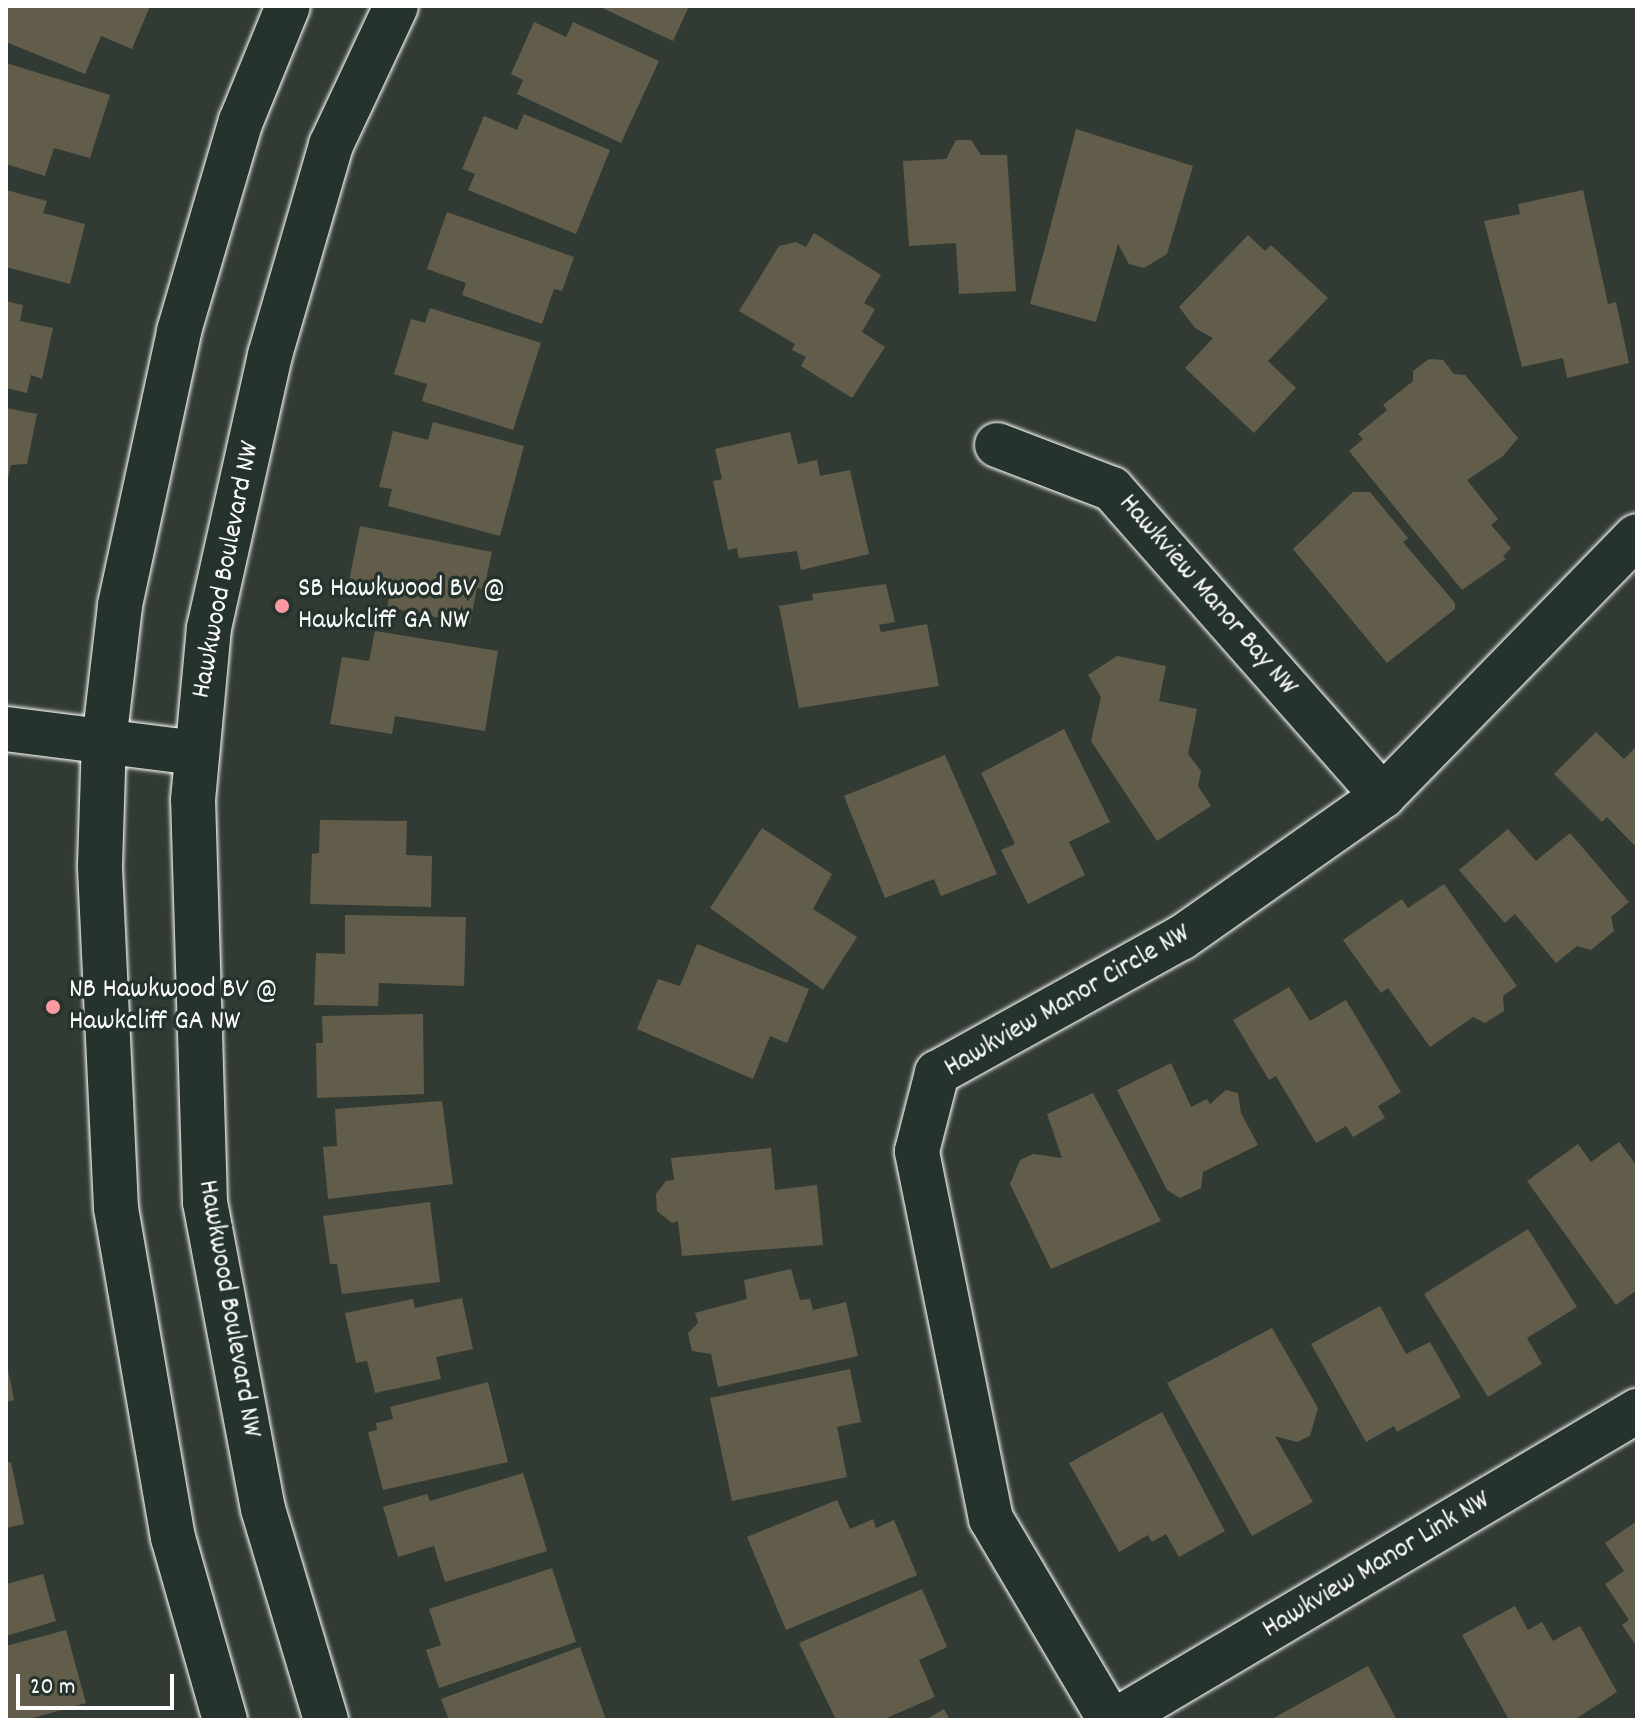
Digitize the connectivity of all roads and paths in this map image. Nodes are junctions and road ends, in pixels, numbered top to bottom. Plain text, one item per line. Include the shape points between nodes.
1 (288, 6) edge
2 (396, 6) edge
3 (997, 445) dead end
4 (1637, 536) edge
5 (6, 729) edge
6 (104, 742) junction
7 (195, 753) junction
8 (1383, 796) junction
9 (1637, 1411) edge
10 (225, 1720) edge
11 (326, 1720) edge
12 (1110, 1720) edge
13 (1116, 1720) edge

1 - 6 street via 241,121 179,331 120,605
2 - 7 street, Hawkwood Boulevard NW via 331,145 270,355 209,628
3 - 8 street, Hawkview Manor Bay NW via 1112,489
4 - 8 street, Hawkview Manor Circle NW
5 - 6 street
6 - 7 street
6 - 10 street via 100,866 116,1208 173,1538
7 - 11 street, Hawkwood Boulevard NW via 192,864 205,1202 263,1509
8 - 12 street, Hawkview Manor Circle NW via 1181,938 937,1073 917,1151 991,1519
9 - 13 street, Hawkview Manor Link NW

